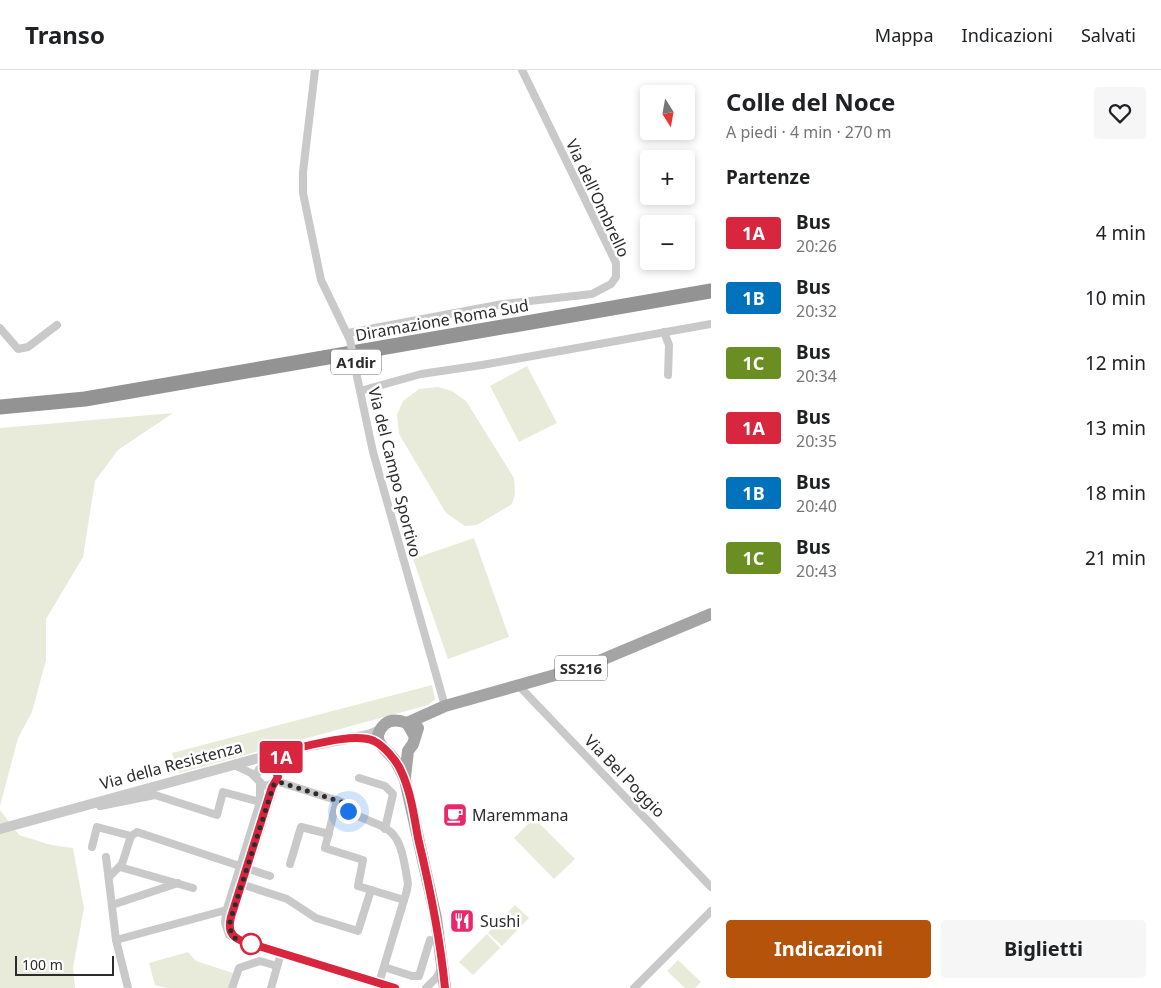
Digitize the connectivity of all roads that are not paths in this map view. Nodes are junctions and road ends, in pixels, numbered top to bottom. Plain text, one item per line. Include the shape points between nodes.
1 (314, 70) edge
2 (522, 70) edge
3 (711, 292) edge
4 (711, 301) edge
5 (711, 324) edge
6 (57, 325) dead end
7 (0, 328) edge
8 (664, 332) junction
9 (349, 336) junction
10 (668, 375) dead end
11 (360, 391) junction
12 (0, 407) edge
13 (0, 415) edge
14 (711, 614) edge
15 (519, 686) junction
16 (441, 708) junction
17 (407, 723) junction
18 (380, 730) junction
19 (414, 735) junction
20 (352, 738) junction
21 (380, 744) junction
22 (288, 750) junction
23 (408, 751) junction
24 (390, 754) junction
25 (268, 755) junction
26 (257, 758) junction
27 (232, 765) junction
28 (276, 772) junction
29 (360, 778) dead end
30 (258, 779) junction
31 (405, 780) junction
32 (274, 784) junction
33 (288, 785) junction
34 (337, 800) junction
35 (93, 802) junction
36 (260, 802) junction
37 (0, 829) edge
38 (385, 829) junction
39 (328, 834) junction
40 (131, 836) junction
41 (92, 847) dead end
42 (106, 857) dead end
43 (290, 864) dead end
44 (120, 867) junction
45 (244, 867) junction
46 (270, 876) dead end
47 (109, 877) junction
48 (178, 884) junction
49 (242, 884) junction
50 (711, 886) edge
51 (193, 888) dead end
52 (371, 890) junction
53 (404, 900) junction
54 (112, 905) junction
55 (230, 909) junction
56 (711, 911) edge
57 (116, 940) junction
58 (430, 940) dead end
59 (281, 953) junction
60 (442, 959) junction
61 (277, 966) junction
62 (384, 967) junction
63 (379, 983) junction
64 (428, 985) edge
65 (128, 988) edge
66 (232, 988) edge
67 (270, 988) edge
68 (395, 988) edge
69 (419, 988) edge
70 (445, 988) edge
71 (634, 988) edge

1 - 9 street, Via del Campo Sportivo via 303,193 321,280
2 - 9 street, Via dell'Ombrello via 616,263 616,277 611,284 592,294 503,304
3 - 12 highway, Diramazione Roma Sud / A1dir via 94,397
4 - 13 highway, Diramazione Roma Sud / A1dir via 90,407
5 - 8 street
6 - 7 street via 28,347 18,349
8 - 10 street via 669,350
8 - 11 street via 421,374
9 - 11 street, Via del Campo Sportivo, bridge
11 - 16 street, Via del Campo Sportivo via 373,452
14 - 15 main road, SS216 via 587,666
15 - 16 main road, SS216
15 - 50 street, Via Bel Poggio
16 - 17 main road, SS216
16 - 19 main road via 422,723
17 - 18 main road, SS216 via 395,720
17 - 19 main road
18 - 20 street, Via della Resistenza
18 - 21 main road
19 - 23 main road
20 - 21 street, Via della Resistenza
20 - 22 street, Via della Resistenza
21 - 24 main road
22 - 25 street, Via della Resistenza
22 - 28 street
23 - 24 main road
23 - 31 main road
24 - 31 main road
25 - 26 street, Via della Resistenza
25 - 28 street
26 - 27 street, Via della Resistenza
26 - 30 street
27 - 30 street via 247,770
27 - 35 street, Via della Resistenza
28 - 30 street via 264,765 259,768
28 - 32 street
28 - 33 street
29 - 38 street via 385,786 393,794
30 - 32 street via 266,786
30 - 36 street
31 - 60 main road
32 - 33 street
32 - 45 street
33 - 34 street
34 - 38 street via 356,816
34 - 39 street
35 - 36 street via 97,807 155,795 217,815 223,792
35 - 37 street, Via della Resistenza
36 - 45 street
38 - 53 street via 396,838 400,847 408,882
39 - 43 street via 301,827
39 - 52 street via 325,848 363,860 358,886
40 - 41 street via 98,823
40 - 44 street
40 - 45 street via 142,832
42 - 47 street
44 - 47 street
44 - 48 street
45 - 46 street
45 - 49 street
45 - 55 street
47 - 54 street
48 - 51 street
48 - 54 street
49 - 52 street via 287,899 316,918 358,931
49 - 55 street
52 - 53 street
53 - 62 street
54 - 57 street
55 - 57 street
55 - 59 street via 227,930 234,938
56 - 71 street
57 - 65 street
58 - 62 street via 419,976
59 - 61 street
59 - 63 street
60 - 64 street via 440,971
60 - 70 main road
61 - 66 street via 260,961 239,968
61 - 67 street
62 - 63 street
63 - 68 street
64 - 69 street
64 - 70 street via 440,982

